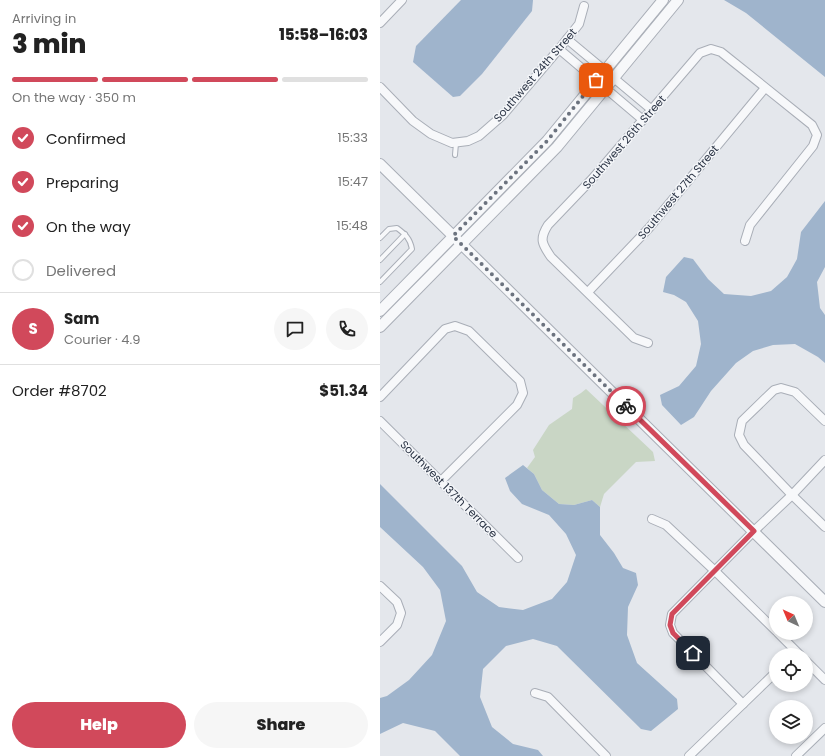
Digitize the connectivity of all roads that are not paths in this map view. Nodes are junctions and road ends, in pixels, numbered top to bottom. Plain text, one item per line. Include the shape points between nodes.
1 (402, 0) edge
2 (663, 0) edge
3 (678, 0) edge
4 (584, 6) dead end
5 (380, 23) edge
6 (567, 39) junction
7 (559, 49) junction
8 (604, 71) junction
9 (614, 79) junction
10 (596, 80) junction
11 (380, 88) edge
12 (606, 88) junction
13 (765, 88) junction
14 (652, 110) junction
15 (643, 120) junction
16 (454, 143) junction
17 (455, 155) dead end
18 (380, 164) edge
19 (405, 234) junction
20 (453, 236) junction
21 (380, 238) edge
22 (745, 241) dead end
23 (462, 244) junction
24 (380, 260) edge
25 (380, 282) edge
26 (588, 292) junction
27 (380, 311) edge
28 (380, 328) edge
29 (648, 344) dead end
30 (380, 397) edge
31 (825, 420) edge
32 (380, 421) edge
33 (825, 460) edge
34 (441, 481) junction
35 (792, 495) junction
36 (652, 519) dead end
37 (825, 527) edge
38 (754, 531) junction
39 (518, 558) dead end
40 (715, 571) junction
41 (380, 586) edge
42 (825, 602) edge
43 (769, 624) edge
44 (784, 640) edge
45 (380, 642) edge
46 (792, 648) edge
47 (813, 668) edge
48 (769, 679) edge
49 (825, 680) edge
50 (535, 693) dead end
51 (743, 704) junction
52 (825, 728) edge
53 (606, 756) edge
54 (689, 756) edge
55 (796, 756) edge

1 - 5 street
2 - 8 street
3 - 9 street
4 - 6 street, Southwest 24th Street via 579,24
6 - 7 street, Southwest 24th Street
6 - 8 street
7 - 10 street
7 - 16 street, Southwest 24th Street via 503,115 479,136
8 - 9 street
8 - 10 street
9 - 12 street
9 - 14 street
10 - 12 street
10 - 20 street via 547,141
11 - 16 street via 413,121 431,134
12 - 15 street
12 - 23 street via 557,147
13 - 14 street, Southwest 26th Street via 721,52 711,49 700,53
13 - 22 street via 812,125 817,135 813,146 750,225
13 - 26 street, Southwest 27th Street via 649,228
14 - 15 street, Southwest 26th Street
15 - 26 street, Southwest 26th Street via 543,232 544,247 551,257
16 - 17 lane
18 - 20 street
19 - 21 lane via 397,228 389,229
19 - 24 lane
19 - 25 lane via 412,249
20 - 23 street
20 - 27 street
23 - 28 street
23 - 38 street
26 - 29 street via 634,338
30 - 34 street via 446,329 455,326 469,331 520,381 523,393 517,404
31 - 35 street via 795,392 781,388 774,390 742,421 739,435 744,445
32 - 34 street, Southwest 137th Terrace
33 - 35 street
34 - 39 street, Southwest 137th Terrace
35 - 37 street
35 - 38 street
36 - 40 street via 666,525
38 - 40 street
38 - 42 street
40 - 43 street
40 - 51 street via 672,614 670,625 673,633
41 - 45 street via 397,602 401,613 397,625
44 - 46 street
47 - 49 street
48 - 51 street
50 - 53 street via 548,697
51 - 54 street
52 - 55 street

